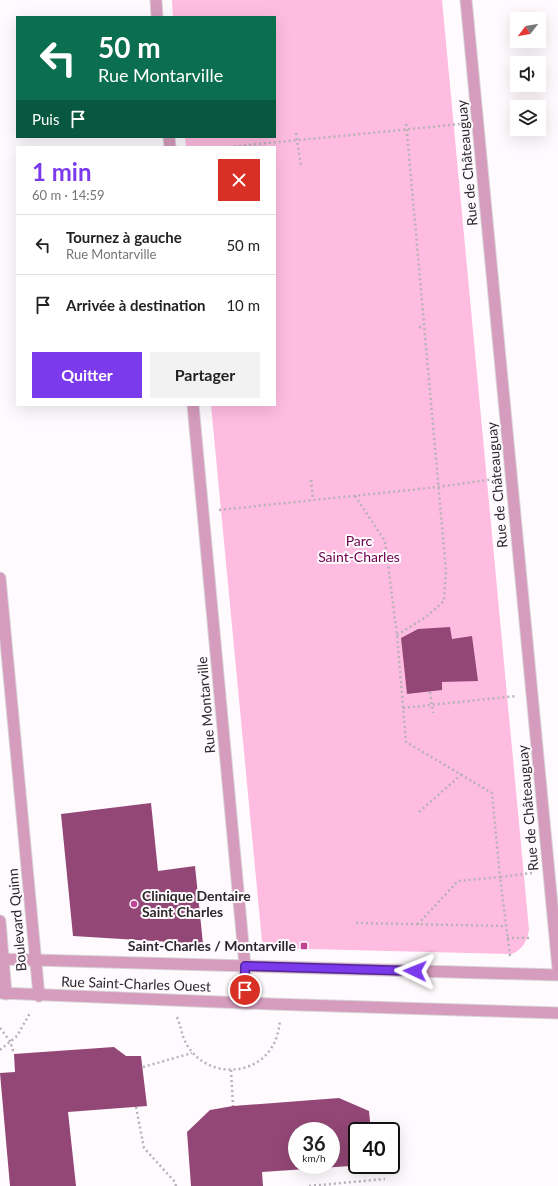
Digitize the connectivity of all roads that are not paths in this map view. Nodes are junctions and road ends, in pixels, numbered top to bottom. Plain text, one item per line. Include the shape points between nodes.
1 (156, 0) edge
2 (466, 0) edge
3 (157, 16) edge
4 (193, 406) edge
5 (0, 578) edge
6 (0, 921) edge
7 (2, 959) edge
8 (36, 960) junction
9 (245, 966) junction
10 (558, 968) edge
11 (558, 975) edge
12 (3, 994) edge
13 (39, 996) junction
14 (244, 1002) junction
15 (558, 1013) edge

1 - 3 street
2 - 10 street, Rue de Châteauguay
4 - 9 street, Rue Montarville
5 - 8 street, Boulevard Quinn
6 - 7 street, Boulevard Quinn
7 - 8 street, Rue Saint-Charles Ouest
7 - 12 street, Boulevard Quinn
8 - 9 street, Rue Saint-Charles Ouest
8 - 13 street, Boulevard Quinn
9 - 11 street, Rue Saint-Charles Ouest
9 - 14 street, Rue Montarville
12 - 13 street, Rue Saint-Charles Ouest
13 - 14 street, Rue Saint-Charles Ouest
14 - 15 street, Rue Saint-Charles Ouest

